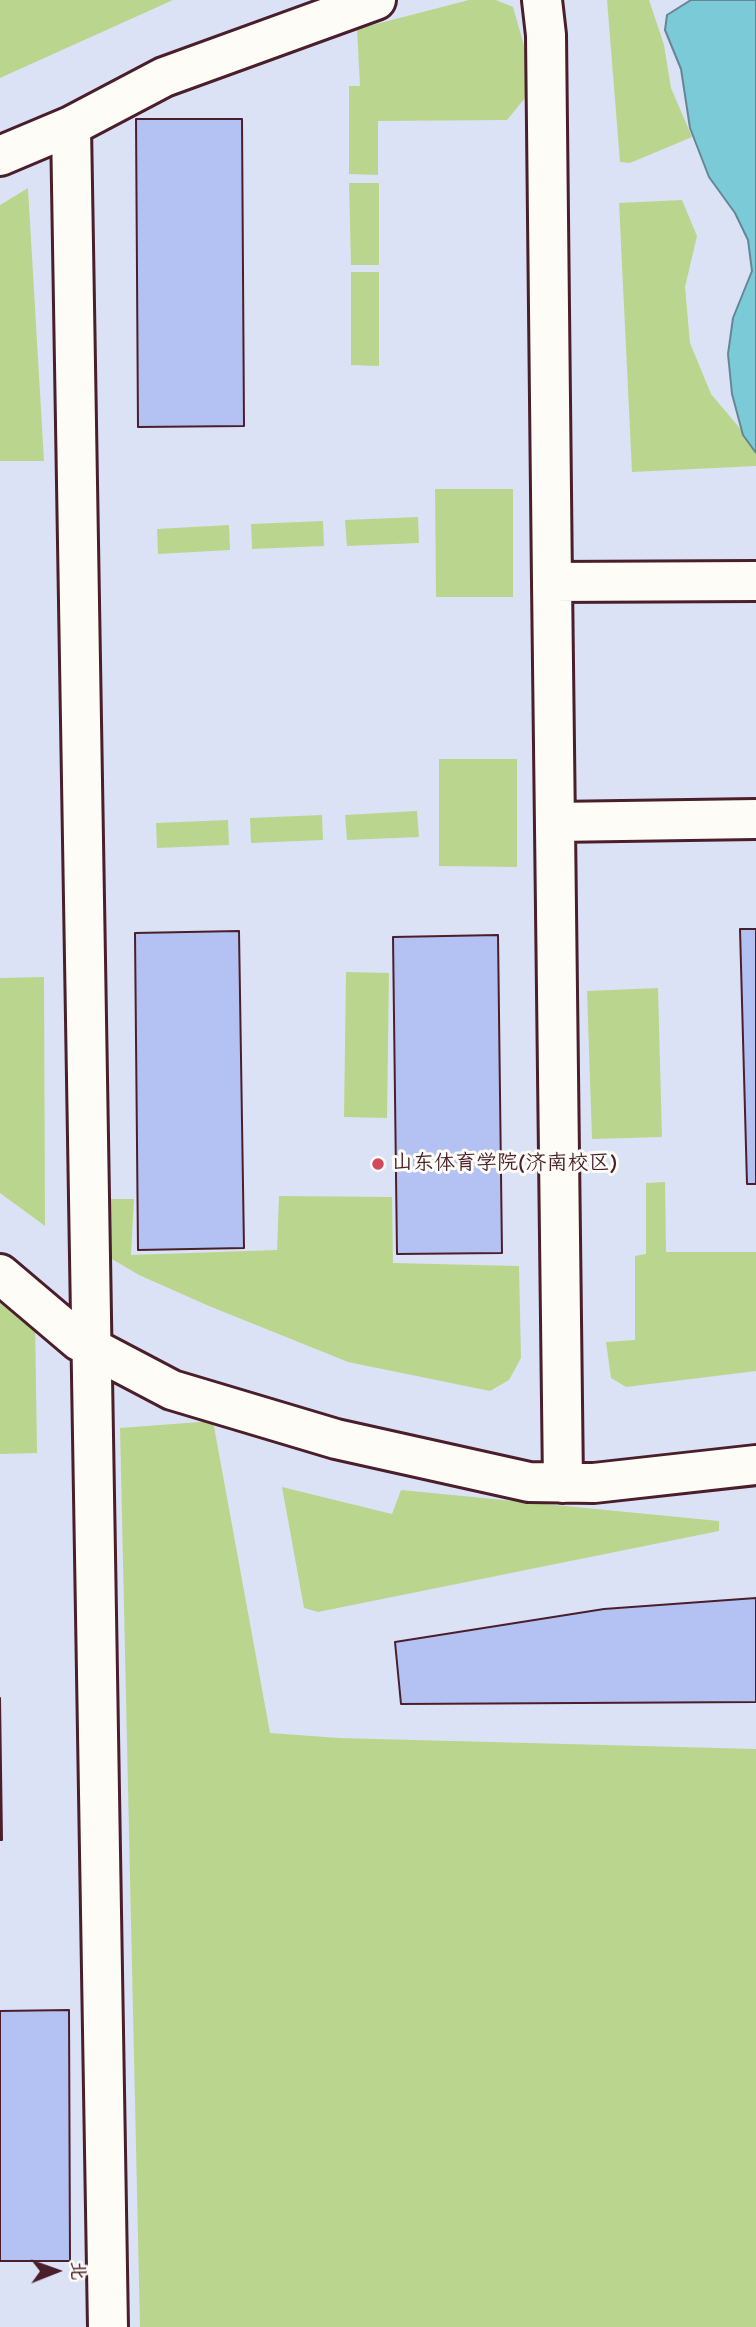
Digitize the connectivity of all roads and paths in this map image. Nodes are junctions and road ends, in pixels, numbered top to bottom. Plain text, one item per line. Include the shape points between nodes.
1 (376, 0) edge
2 (542, 0) edge
3 (71, 126) junction
4 (0, 156) edge
5 (756, 581) edge
6 (552, 582) junction
7 (756, 819) edge
8 (555, 822) junction
9 (0, 1274) edge
10 (91, 1347) junction
11 (756, 1465) edge
12 (563, 1483) junction
13 (108, 2327) edge

1 - 3 street via 164,77
2 - 6 street
3 - 4 street
3 - 10 street
5 - 6 street
6 - 8 street
7 - 8 street
8 - 12 street
9 - 10 street
10 - 12 street via 172,1390 336,1439 530,1482
10 - 13 street
11 - 12 street

